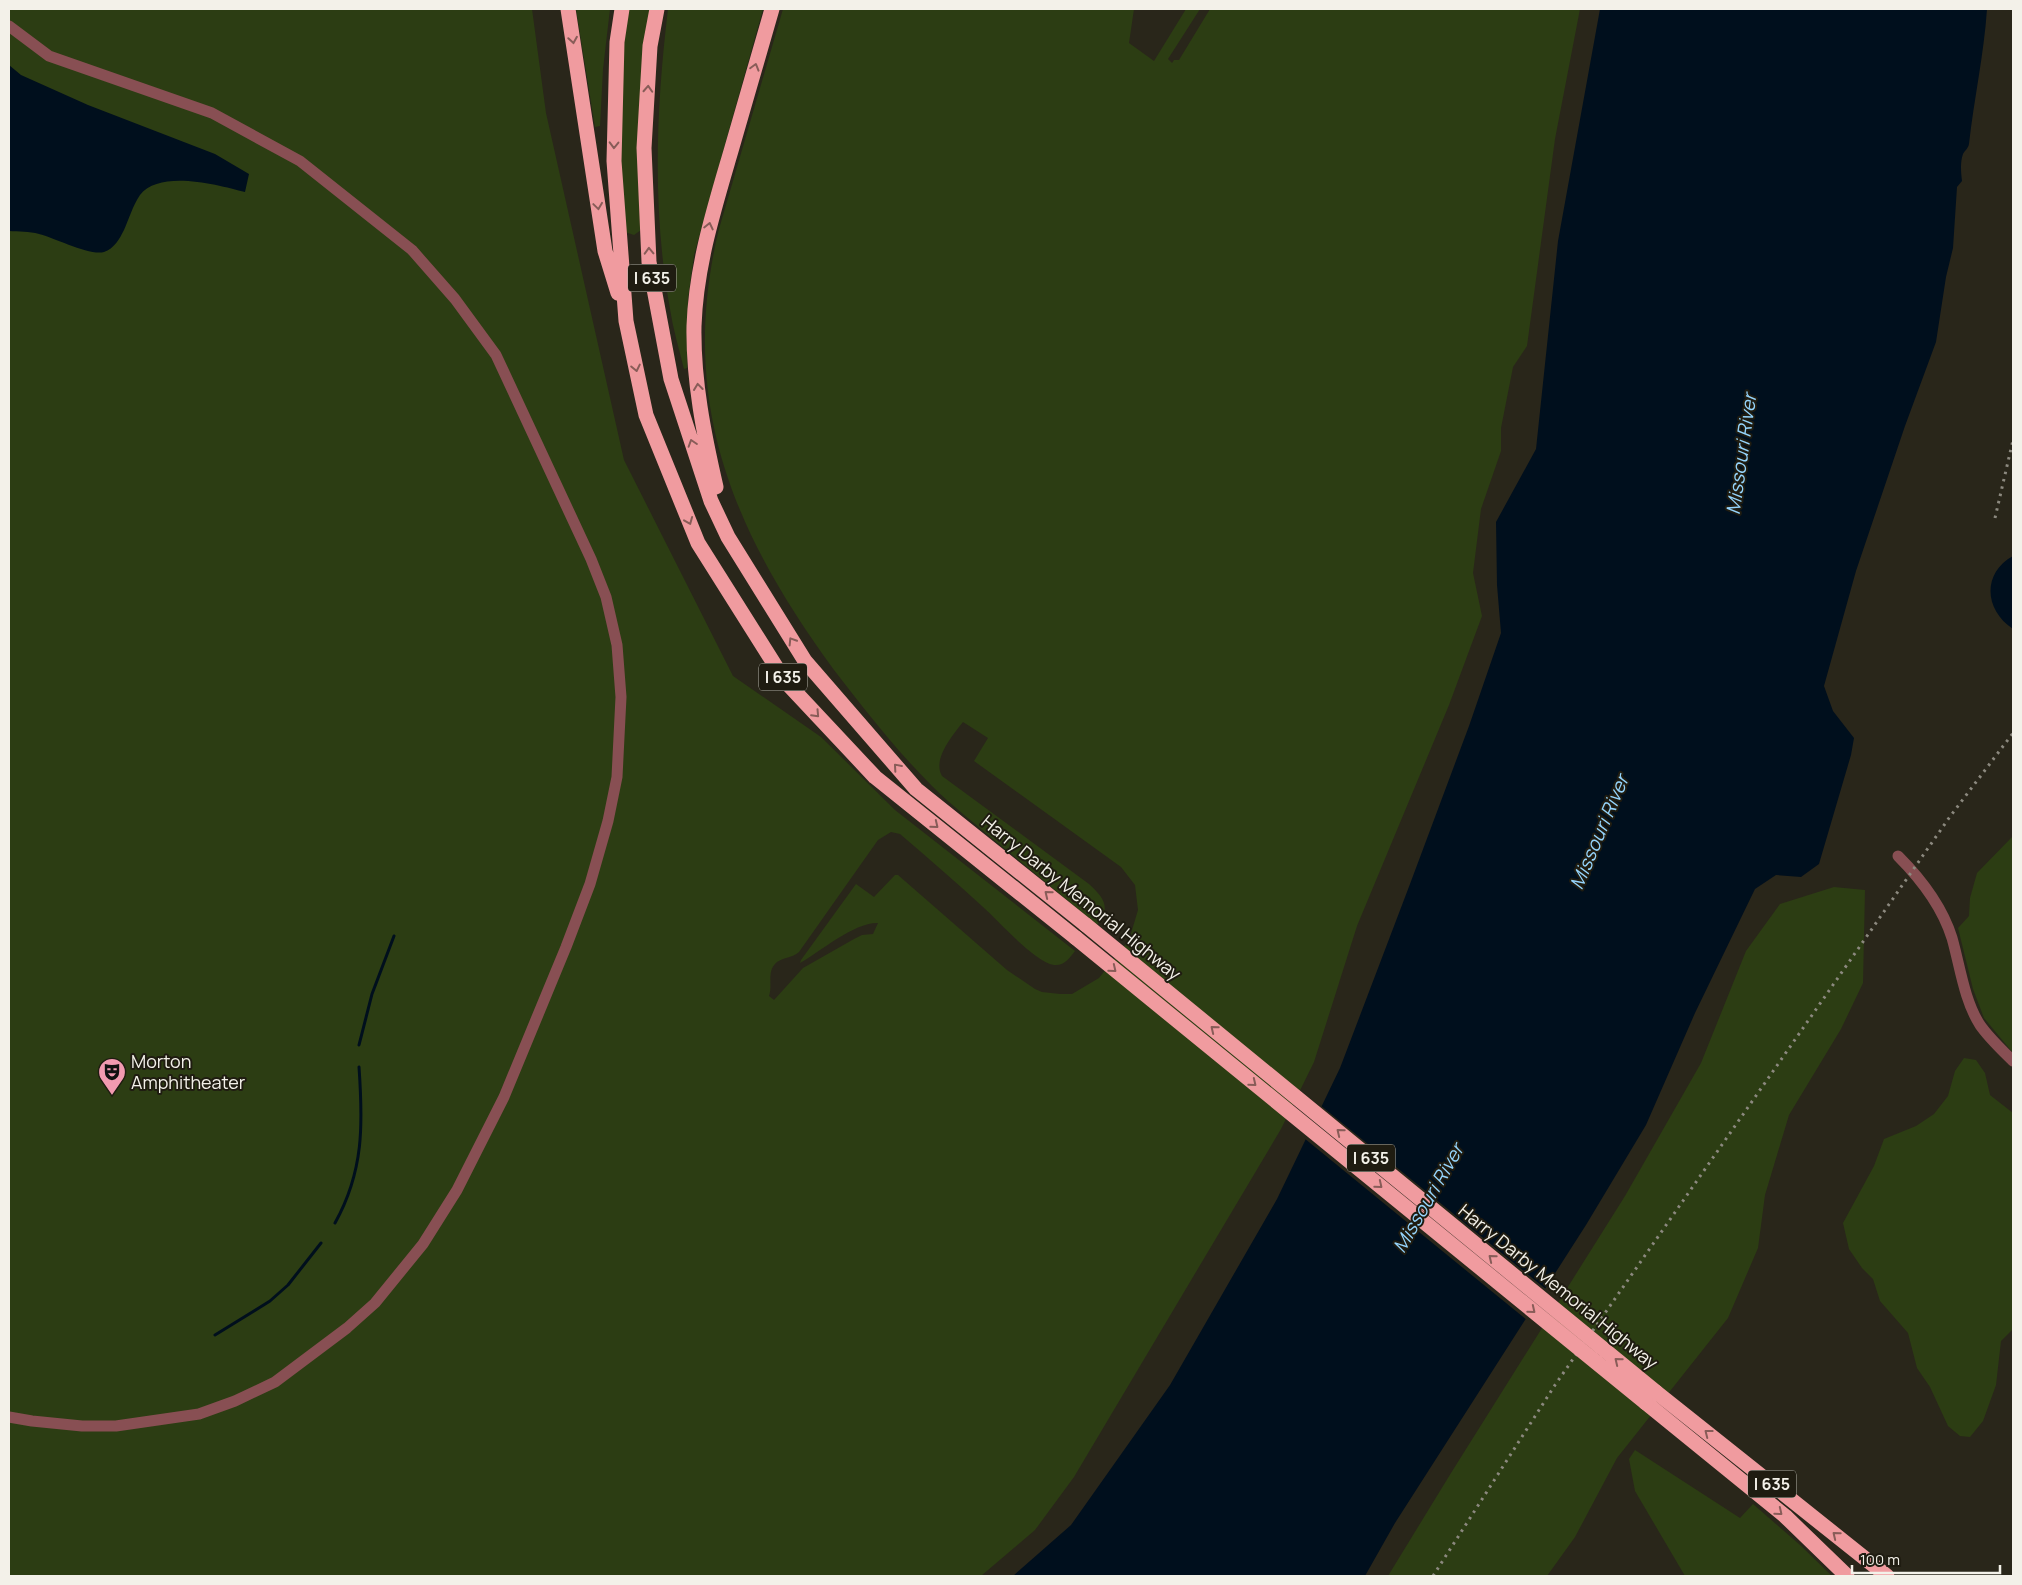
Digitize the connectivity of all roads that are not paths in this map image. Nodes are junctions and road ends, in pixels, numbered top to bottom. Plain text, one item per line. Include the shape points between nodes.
1 (568, 9) edge
2 (622, 9) edge
3 (657, 9) edge
4 (772, 9) edge
5 (9, 26) edge
6 (626, 320) junction
7 (728, 538) junction
8 (1898, 856) dead end
9 (2013, 1062) edge
10 (1651, 1398) junction
11 (9, 1417) edge
12 (1847, 1576) edge
13 (1887, 1576) edge

1 -> 6 highway via 605,251
2 -> 6 highway, Harry Darby Memorial Highway / I 635 via 617,42 614,161
7 -> 3 highway, Harry Darby Memorial Highway / I 635 via 712,501 672,379 649,262 644,148 650,46
7 -> 4 highway via 706,443 697,381 694,326 710,222
5 - 11 street via 50,56 212,113 300,161 412,250 455,300 496,355 504,372 606,597 617,645 621,697 617,777 608,822 590,884 566,948 504,1097 457,1190 423,1244 375,1303 274,1382 199,1414 116,1426 32,1422
6 -> 10 highway, Harry Darby Memorial Highway / I 635, bridge via 646,415 698,543 785,681 875,777
10 -> 7 highway, Harry Darby Memorial Highway / I 635, bridge via 1086,924 916,789 804,662
8 - 9 street via 1935,900 1951,935 1969,1000 1979,1023
10 -> 12 highway, Harry Darby Memorial Highway / I 635 via 1785,1516
13 -> 10 highway, Harry Darby Memorial Highway / I 635

